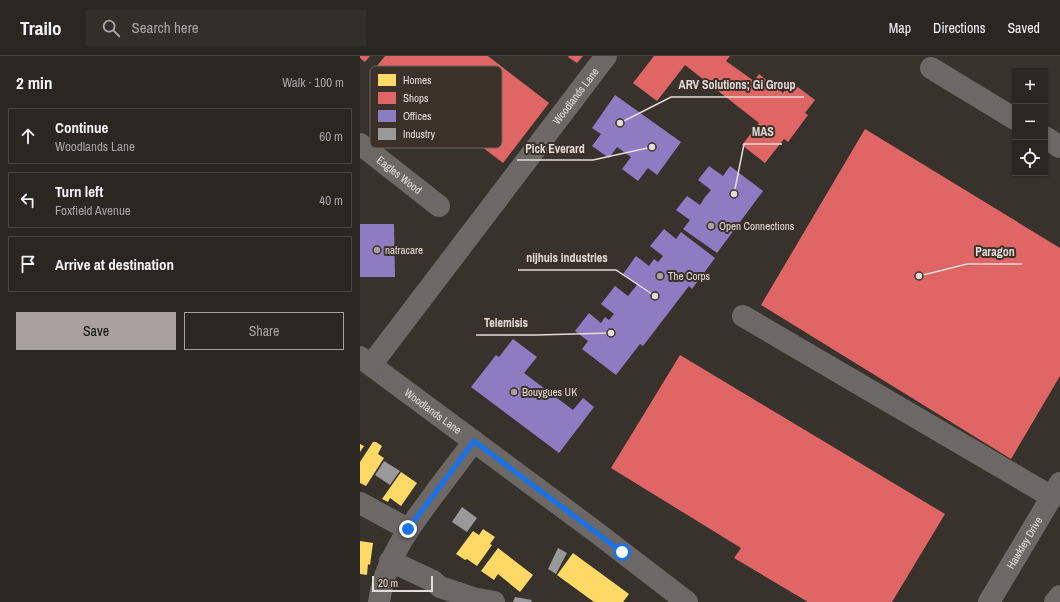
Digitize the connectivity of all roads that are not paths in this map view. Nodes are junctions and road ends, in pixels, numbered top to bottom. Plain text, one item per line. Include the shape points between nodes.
1 (606, 56) edge
2 (931, 68) dead end
3 (1012, 117) edge
4 (1048, 140) edge
5 (360, 144) edge
6 (1060, 147) edge
7 (439, 206) dead end
8 (743, 316) dead end
9 (366, 361) edge
10 (474, 441) junction
11 (1056, 490) edge
12 (360, 503) edge
13 (408, 529) junction
14 (390, 562) junction
15 (1060, 596) edge
16 (495, 597) edge
17 (379, 602) edge
18 (687, 602) edge
19 (989, 602) edge
20 (1055, 602) edge

1 - 9 street, Woodlands Lane
2 - 3 street
4 - 6 street
5 - 7 street, Eagles Wood
8 - 11 street
9 - 10 street, Woodlands Lane
10 - 13 street
10 - 18 street, Woodlands Lane
11 - 19 street, Hawkley Drive
12 - 13 street
13 - 14 street
14 - 16 street via 428,578 440,587 473,598
14 - 17 street via 381,586
15 - 20 street

